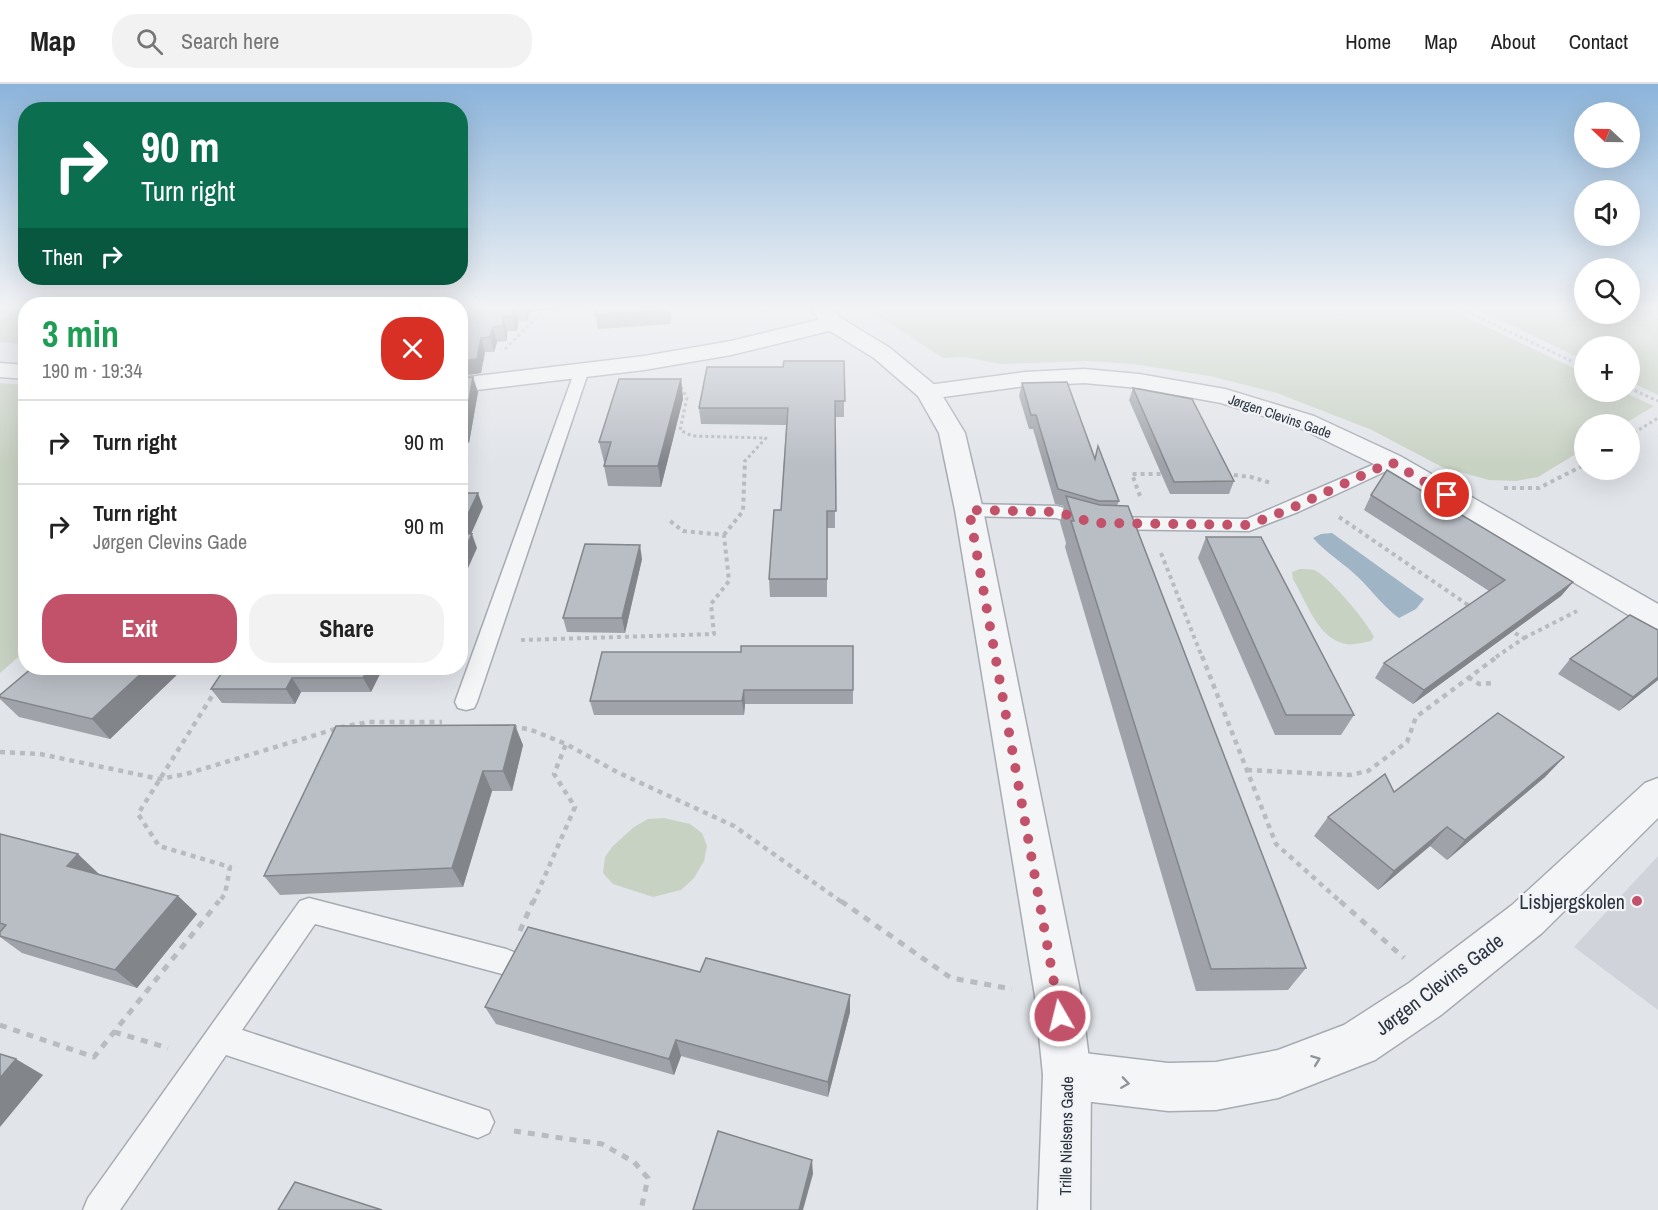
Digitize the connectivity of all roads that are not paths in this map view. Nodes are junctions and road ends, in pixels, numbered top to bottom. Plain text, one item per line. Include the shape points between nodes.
1 (669, 359) edge
2 (889, 359) edge
3 (0, 370) edge
4 (18, 371) edge
5 (581, 373) junction
6 (468, 385) edge
7 (928, 392) junction
8 (1391, 462) junction
9 (969, 510) junction
10 (1658, 618) edge
11 (466, 702) dead end
12 (1658, 794) edge
13 (506, 962) edge
14 (212, 1049) junction
15 (1067, 1075) junction
16 (478, 1122) road end
17 (100, 1210) edge
18 (1064, 1210) edge

1 - 5 street
2 - 7 street, Trille Nielsens Gade
3 - 4 street
5 - 6 street
5 - 11 lane
7 - 8 street, Jørgen Clevins Gade via 1025,379 1084,376 1138,381 1225,396 1305,421
7 - 9 street, Trille Nielsens Gade via 952,433
8 - 9 lane via 1249,525 1094,523 1057,512
8 - 10 street, Jørgen Clevins Gade
9 - 15 street, Trille Nielsens Gade via 1058,996
15 -> 12 street, Jørgen Clevins Gade via 1168,1088 1216,1086 1278,1074 1358,1043 1439,988 1527,919
13 - 14 lane via 309,910
14 - 16 lane
14 - 17 lane
15 - 18 street, Trille Nielsens Gade

